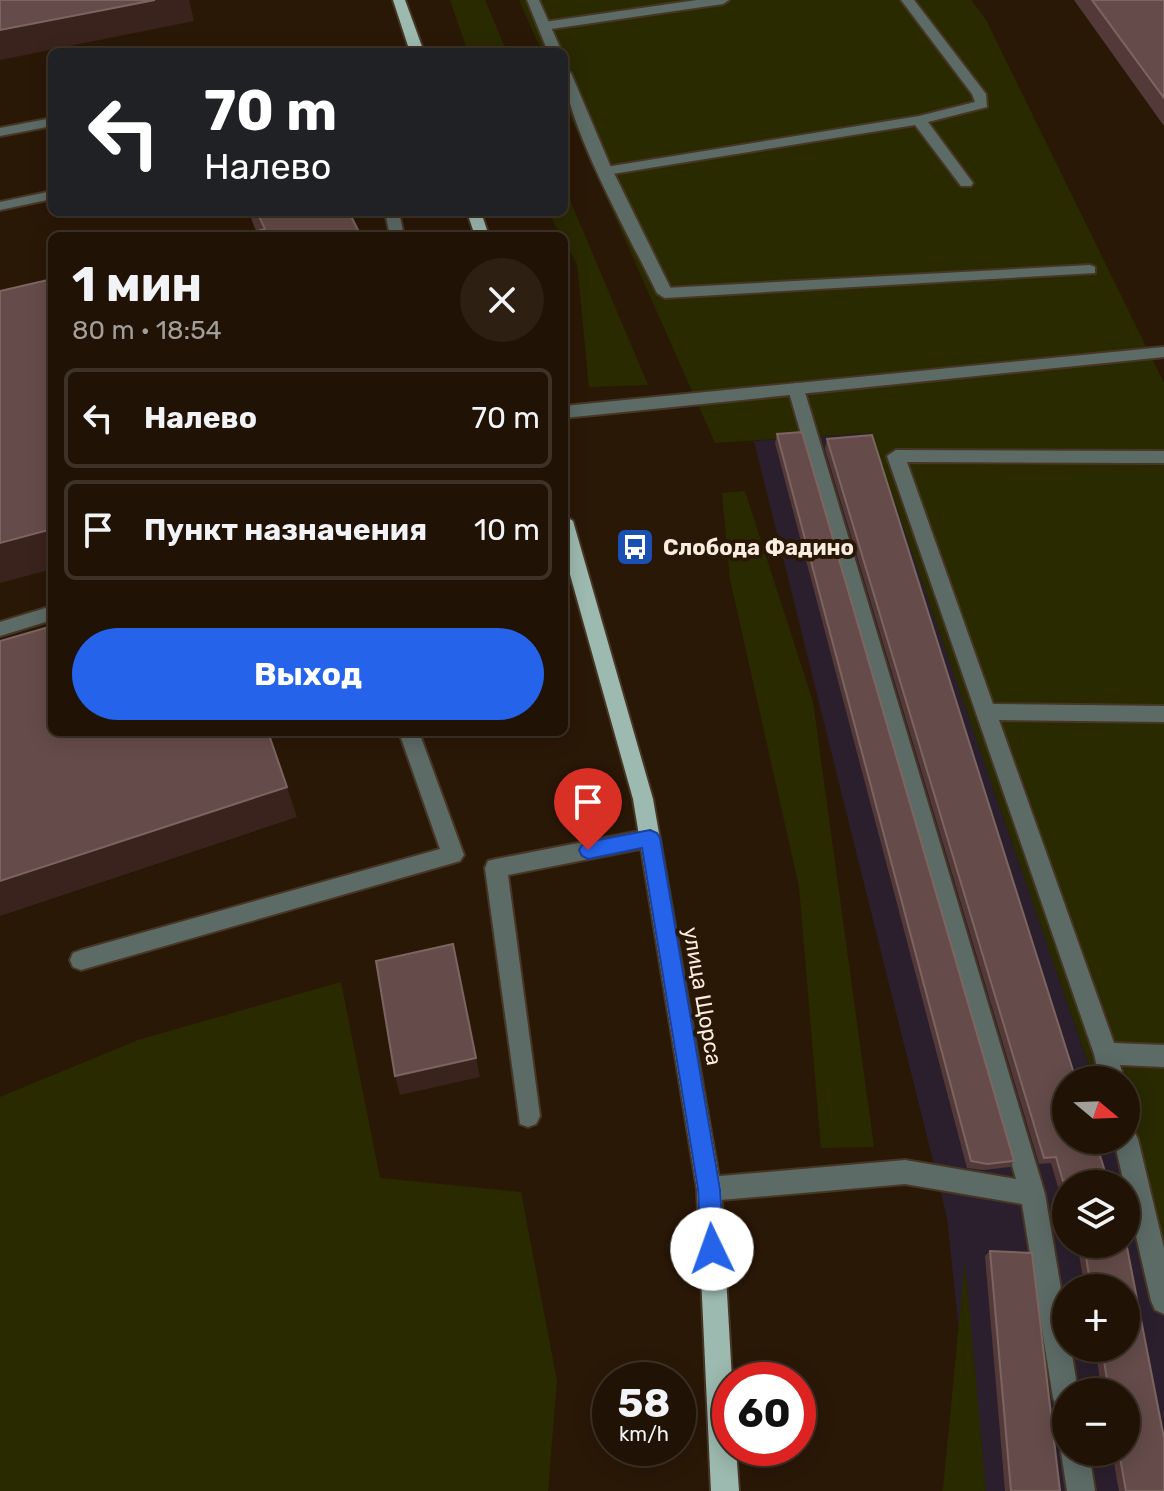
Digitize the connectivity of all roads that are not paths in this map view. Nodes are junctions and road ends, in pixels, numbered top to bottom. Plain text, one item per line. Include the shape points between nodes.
1 (399, 0) edge
2 (533, 0) edge
3 (723, 0) edge
4 (907, 0) edge
5 (544, 26) junction
6 (416, 48) edge
7 (553, 48) edge
8 (568, 82) edge
9 (919, 120) junction
10 (48, 123) edge
11 (0, 132) edge
12 (606, 171) junction
13 (966, 183) dead end
14 (48, 196) edge
15 (0, 206) edge
16 (1090, 270) dead end
17 (1164, 352) edge
18 (796, 389) junction
19 (568, 412) edge
20 (1164, 457) edge
21 (568, 535) edge
22 (48, 614) edge
23 (0, 629) edge
24 (986, 712) junction
25 (1164, 714) edge
26 (410, 736) edge
27 (650, 838) junction
28 (81, 960) dead end
29 (1106, 1054) junction
30 (1164, 1056) edge
31 (1109, 1066) edge
32 (528, 1116) dead end
33 (1130, 1154) edge
34 (709, 1189) junction
35 (1033, 1194) junction
36 (1164, 1301) edge
37 (1063, 1378) edge
38 (1077, 1466) edge
39 (725, 1491) edge
40 (1081, 1491) edge

1 - 6 main road
2 - 5 street
3 - 5 street
4 - 9 street via 982,104
5 - 7 street
8 - 12 street
9 - 12 street
9 - 13 street
10 - 11 street
12 - 16 street via 665,293
14 - 15 street
17 - 18 street
18 - 19 street
18 - 35 street
20 - 24 street via 896,456
21 - 27 main road, улица Щорса
22 - 23 street
24 - 25 street
24 - 29 street
26 - 28 street via 453,855
27 - 32 street via 496,868
27 - 34 main road, улица Щорса
29 - 30 street
29 - 31 street
33 - 36 street
34 - 35 street via 905,1172
34 - 39 main road, улица Щорса
35 - 37 street
38 - 40 street

